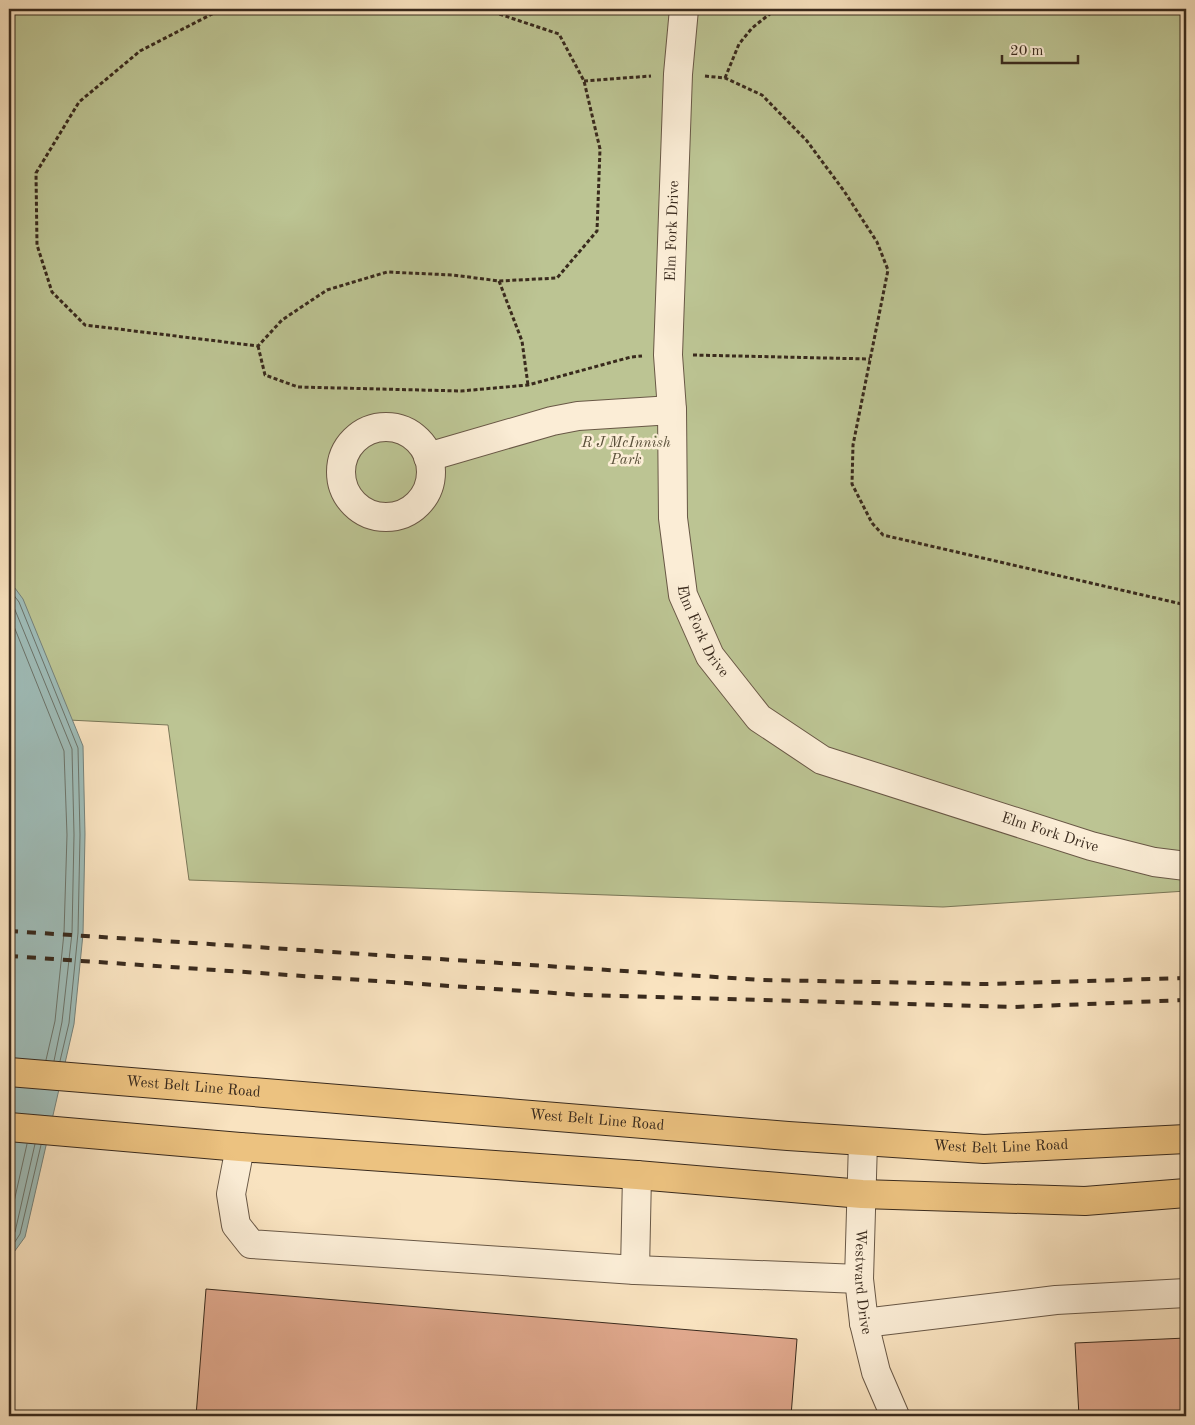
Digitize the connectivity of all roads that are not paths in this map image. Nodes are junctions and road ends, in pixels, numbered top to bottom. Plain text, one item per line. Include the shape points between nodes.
1 (678, 9) edge
2 (684, 9) edge
3 (678, 74) junction
4 (672, 410) junction
5 (428, 457) dead end
6 (1186, 866) edge
7 (9, 1072) edge
8 (9, 1127) edge
9 (1186, 1139) edge
10 (863, 1142) junction
11 (240, 1147) junction
12 (637, 1174) junction
13 (862, 1194) junction
14 (1186, 1194) edge
15 (635, 1270) junction
16 (859, 1279) junction
17 (1186, 1293) edge
18 (864, 1323) junction
19 (896, 1416) edge

1 - 3 street, Elm Fork Drive
2 - 3 street, Elm Fork Drive
3 - 4 street, Elm Fork Drive via 668,355
4 - 5 street via 569,417
4 - 6 street, Elm Fork Drive via 673,518 683,595 710,656 759,718 822,760 1091,846 1154,862
7 - 10 main road, West Belt Line Road
8 - 11 main road
9 - 10 main road, West Belt Line Road via 984,1149
10 - 13 street, Westward Drive
11 - 12 main road
11 - 15 street via 231,1194 236,1225 251,1244
12 - 13 main road
12 - 15 street
13 - 14 main road via 1085,1202
13 - 16 street, Westward Drive
15 - 16 street
16 - 18 street, Westward Drive
17 - 18 street via 1056,1300
18 - 19 street, Westward Drive via 876,1372

